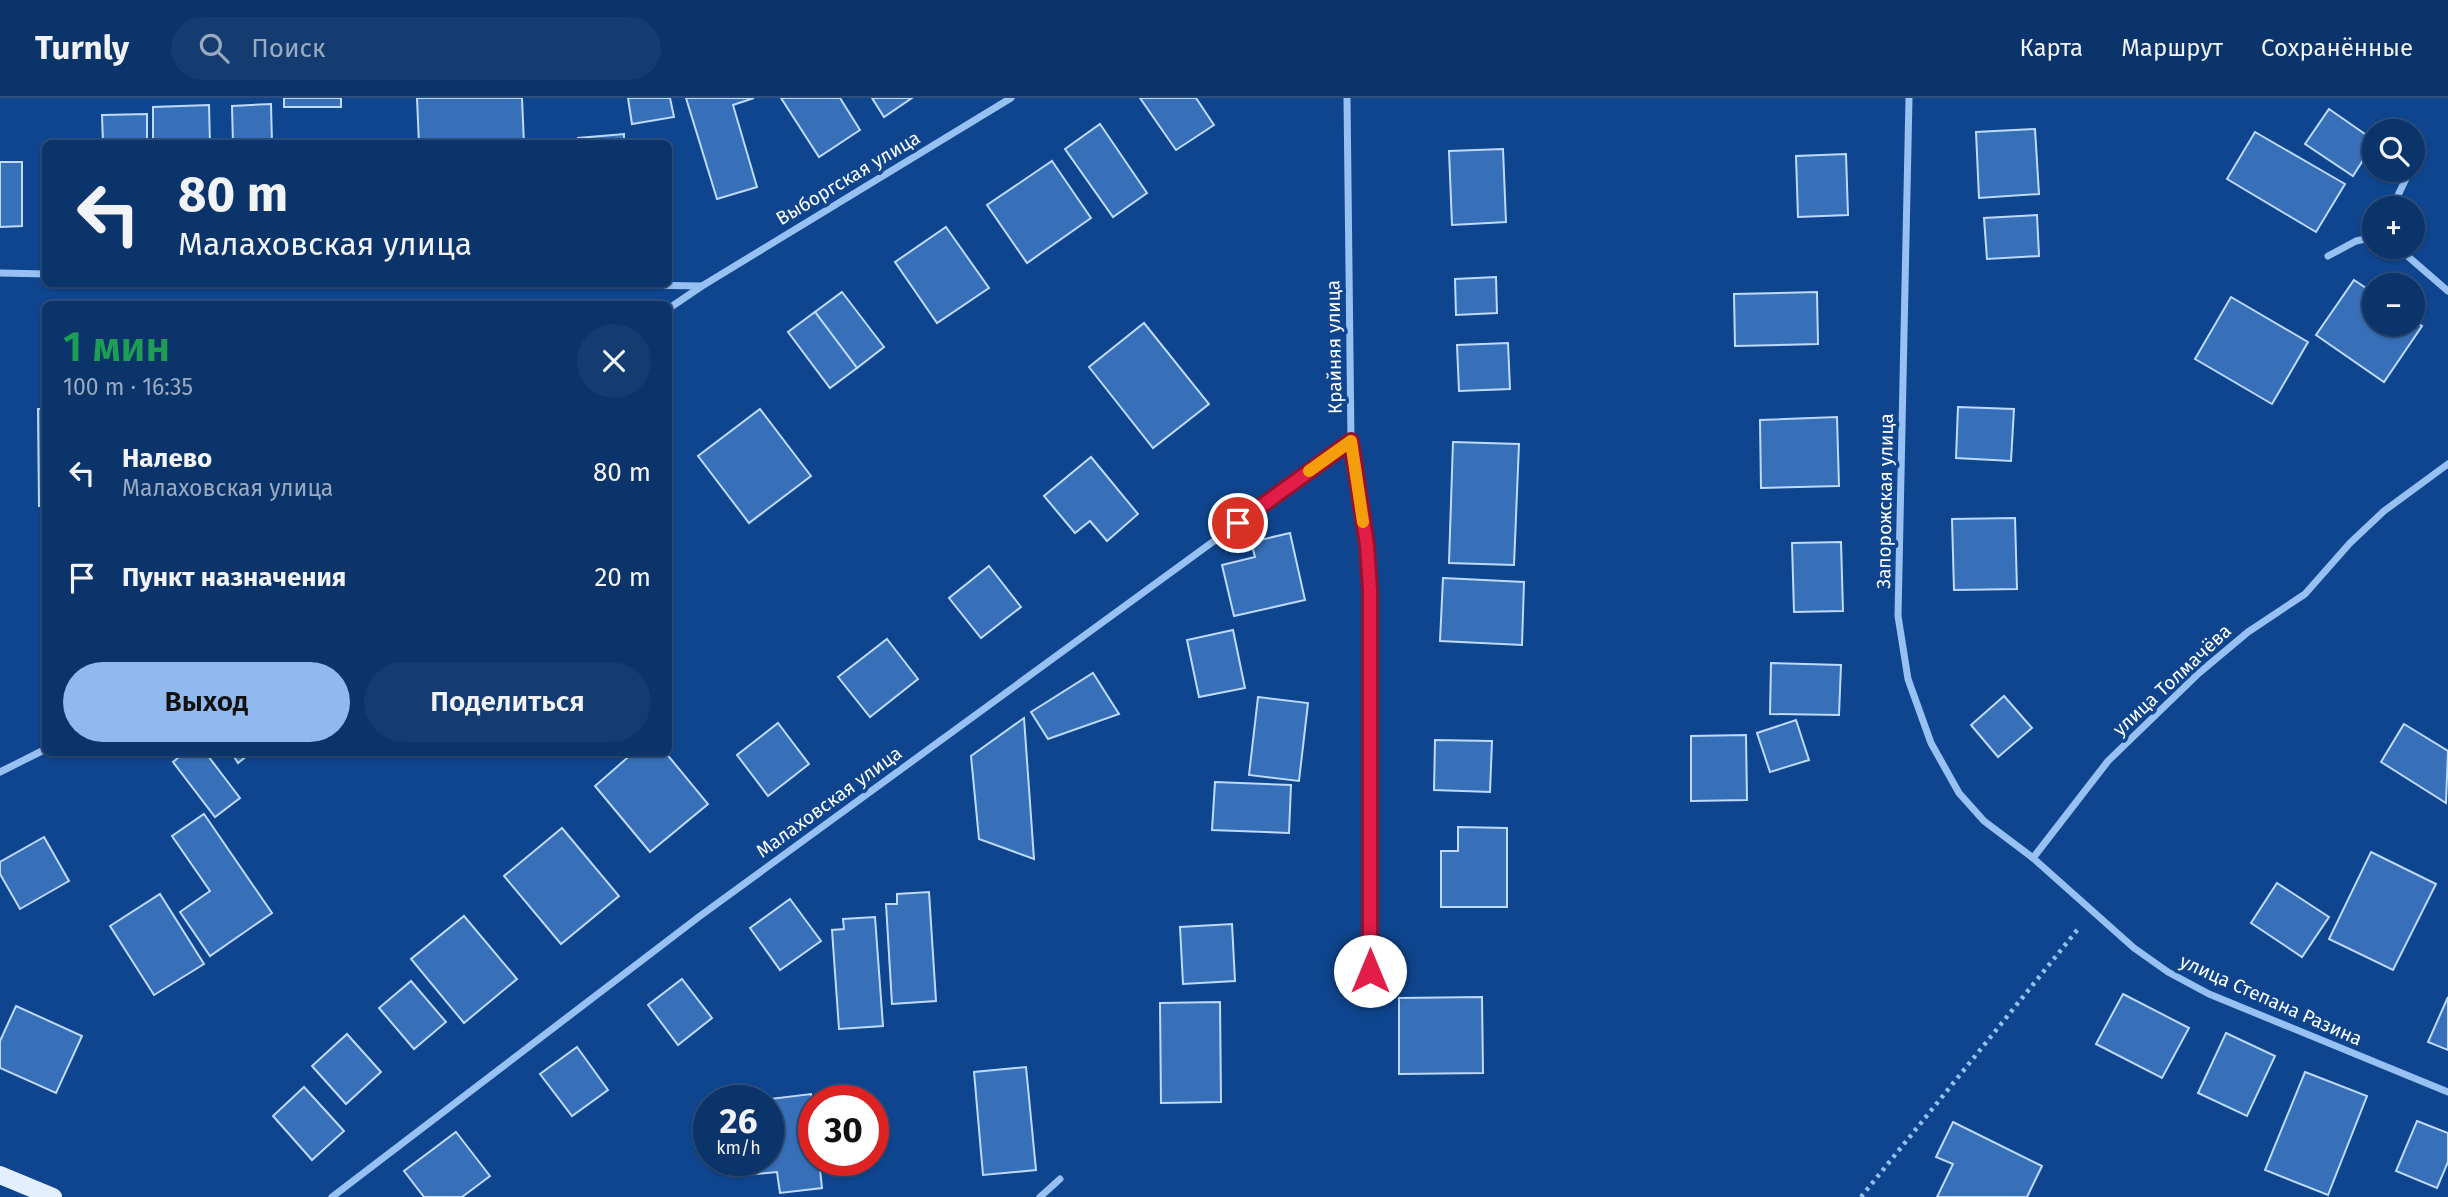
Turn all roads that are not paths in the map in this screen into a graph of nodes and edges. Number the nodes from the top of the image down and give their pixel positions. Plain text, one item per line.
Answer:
1 (1011, 98) edge
2 (1347, 98) edge
3 (1909, 98) edge
4 (2362, 240) edge
5 (2328, 256) dead end
6 (2411, 259) edge
7 (0, 273) edge
8 (42, 274) edge
9 (672, 285) edge
10 (702, 286) junction
11 (2448, 291) edge
12 (672, 306) edge
13 (1351, 441) junction
14 (2448, 464) edge
15 (42, 750) edge
16 (0, 772) edge
17 (2033, 858) junction
18 (1370, 971) dead end
19 (2448, 1092) edge
20 (0, 1175) edge
21 (1060, 1179) dead end
22 (53, 1197) edge
23 (332, 1197) edge
24 (1040, 1197) edge

1 - 10 street, Выборгская улица
2 - 13 street, Крайняя улица
3 - 17 street, Запорожская улица
4 - 5 street
6 - 11 street
7 - 8 street
9 - 10 street
10 - 12 street, Выборгская улица
13 - 18 street, Крайняя улица
13 - 23 street, Малаховская улица
14 - 17 street, улица Толмачёва
15 - 16 street
17 - 19 street, улица Степана Разина
20 - 22 main road
21 - 24 street

